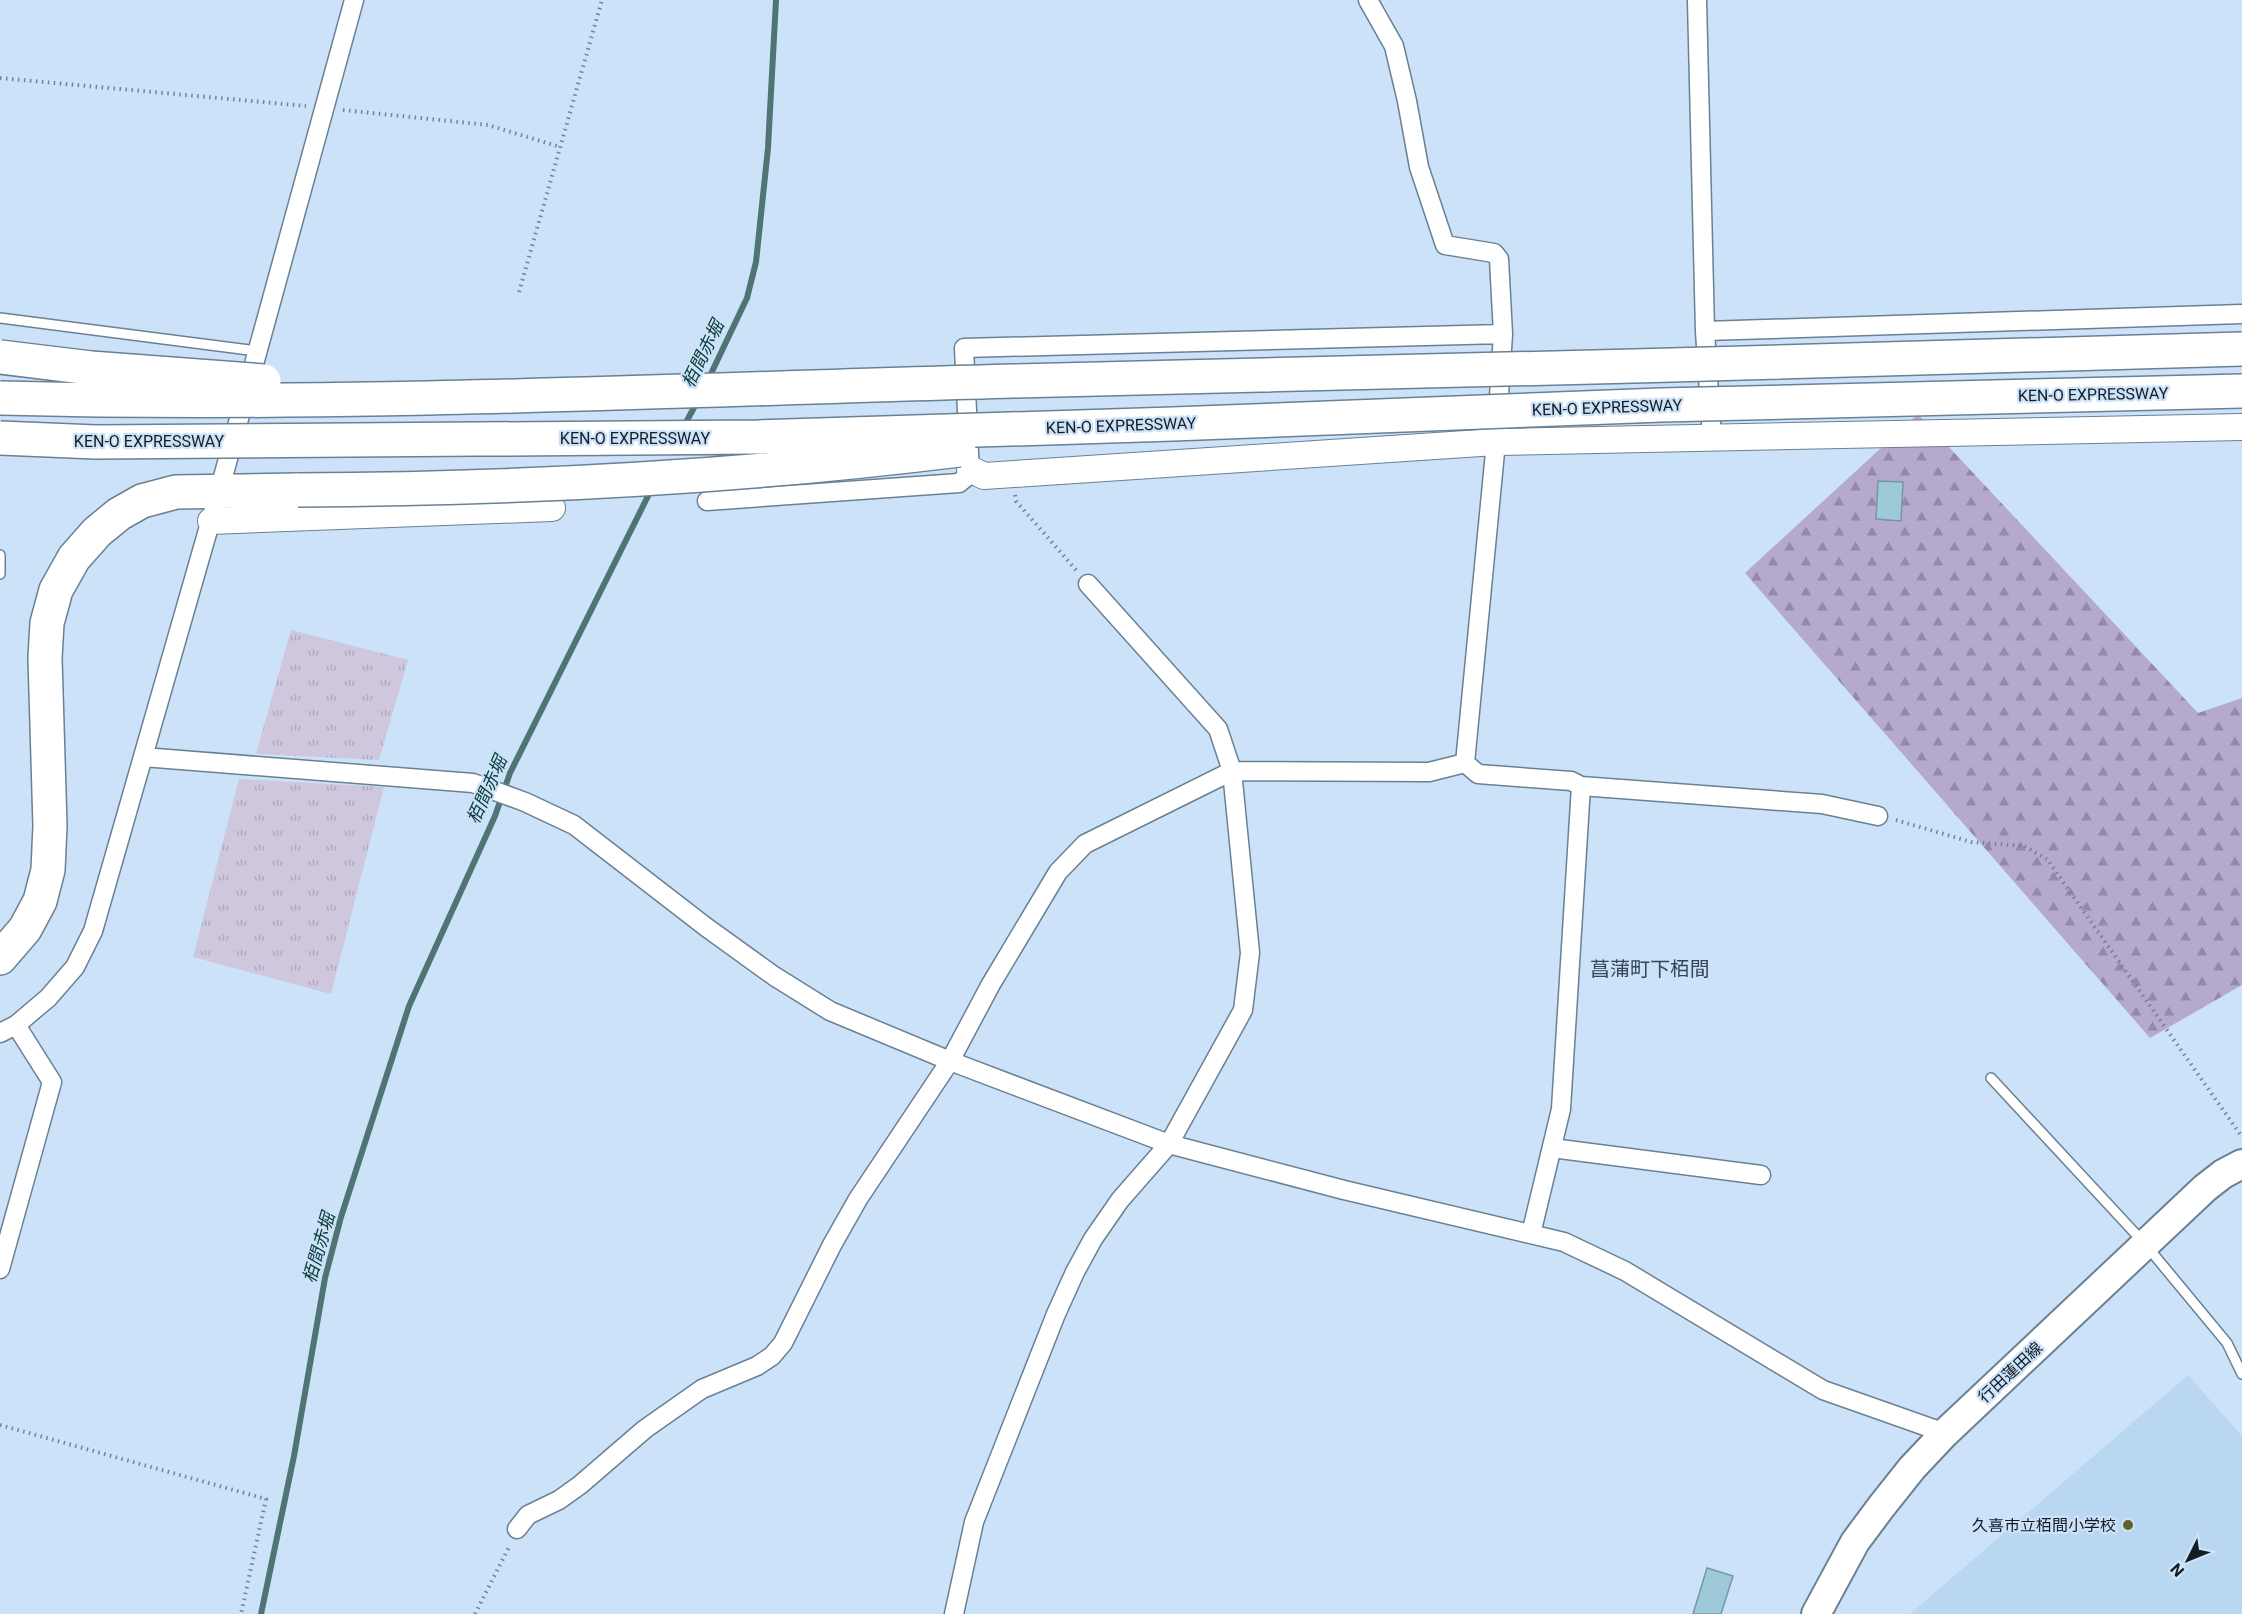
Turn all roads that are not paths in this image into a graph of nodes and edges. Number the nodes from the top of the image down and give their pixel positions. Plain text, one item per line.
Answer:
1 (354, 0) edge
2 (1368, 0) edge
3 (1697, 0) edge
4 (2242, 314) edge
5 (0, 318) edge
6 (1705, 331) junction
7 (1503, 334) junction
8 (2242, 349) edge
9 (257, 351) junction
10 (0, 357) edge
11 (2242, 391) edge
12 (652, 393) junction
13 (0, 398) edge
14 (1173, 424) junction
15 (2242, 427) edge
16 (0, 438) edge
17 (1712, 438) junction
18 (1496, 442) junction
19 (970, 469) junction
20 (223, 477) dead end
21 (707, 501) dead end
22 (552, 508) dead end
23 (212, 515) joint
24 (0, 555) edge
25 (0, 573) edge
26 (1088, 584) road end
27 (143, 757) junction
28 (1465, 763) junction
29 (1232, 771) junction
30 (1581, 786) junction
31 (1878, 816) road end
32 (0, 958) edge
33 (8, 1029) edge
34 (950, 1061) junction
35 (1991, 1078) dead end
36 (1169, 1144) junction
37 (1552, 1148) junction
38 (2242, 1164) edge
39 (1761, 1175) dead end
40 (1531, 1234) junction
41 (2145, 1244) junction
42 (0, 1269) edge
43 (2242, 1374) edge
44 (1945, 1432) junction
45 (518, 1529) road end
46 (955, 1614) edge
47 (1816, 1614) edge

1 - 9 street
2 - 7 street
3 - 6 street
4 - 6 street
5 - 9 lane
6 - 17 street
7 - 18 street
7 - 19 street
8 - 12 highway, bridge
9 - 20 street
10 - 12 highway, bridge
11 - 14 highway, KEN-O EXPRESSWAY, bridge
12 - 13 highway, bridge
14 - 16 highway, KEN-O EXPRESSWAY, bridge
14 - 32 highway, bridge
15 - 17 street
17 - 18 street
18 - 19 street
18 - 28 street
19 - 21 street
22 - 23 street
23 - 27 street
24 - 25 lane
26 - 29 street
27 - 33 street
27 - 34 street
28 - 29 street
28 - 30 street
29 - 34 street
29 - 36 street
30 - 31 street
30 - 37 street
33 - 42 street
34 - 36 street
34 - 45 street
35 - 41 lane
36 - 40 street
36 - 46 street
37 - 39 street
37 - 40 street
38 - 41 main road, 行田蓮田線
40 - 44 street
41 - 43 lane
41 - 44 main road, 行田蓮田線
44 - 47 main road, 行田蓮田線

